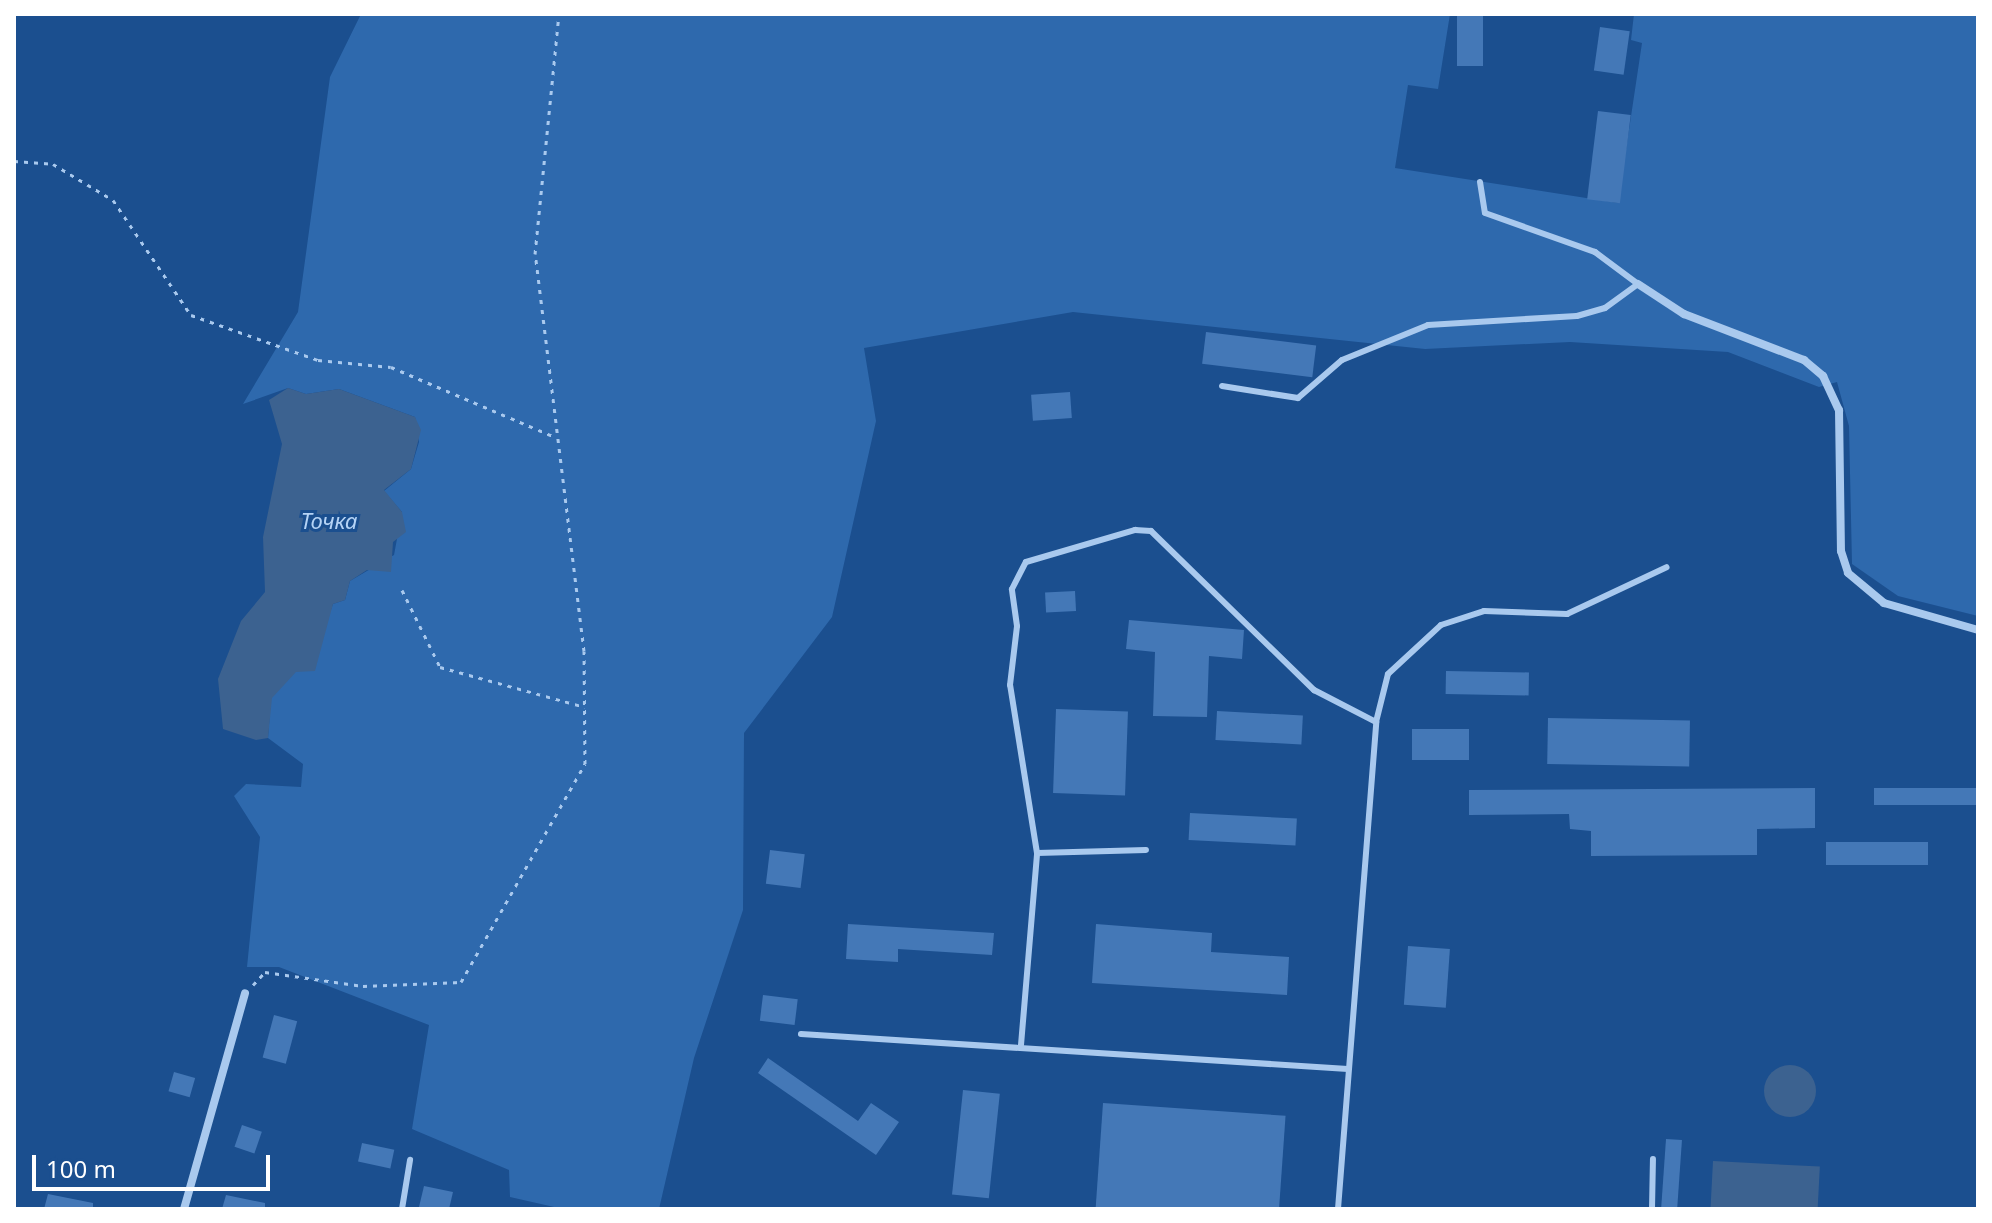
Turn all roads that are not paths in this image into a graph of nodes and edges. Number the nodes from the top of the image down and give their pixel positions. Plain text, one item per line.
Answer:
1 (1480, 182) dead end
2 (1638, 284) junction
3 (1222, 386) dead end
4 (1667, 567) dead end
5 (1978, 630) edge
6 (1376, 722) junction
7 (1146, 850) dead end
8 (1037, 853) junction
9 (245, 993) road end
10 (801, 1034) dead end
11 (1021, 1045) junction
12 (1348, 1069) junction
13 (1653, 1159) dead end
14 (410, 1160) dead end
15 (184, 1209) edge
16 (402, 1209) edge
17 (1338, 1209) edge
18 (1652, 1209) edge

1 - 2 lane
2 - 3 lane
2 - 5 street
4 - 6 lane
6 - 8 lane
6 - 12 lane
7 - 8 lane
8 - 11 lane
9 - 15 street
10 - 11 lane
11 - 12 lane
12 - 17 lane
13 - 18 lane
14 - 16 lane

